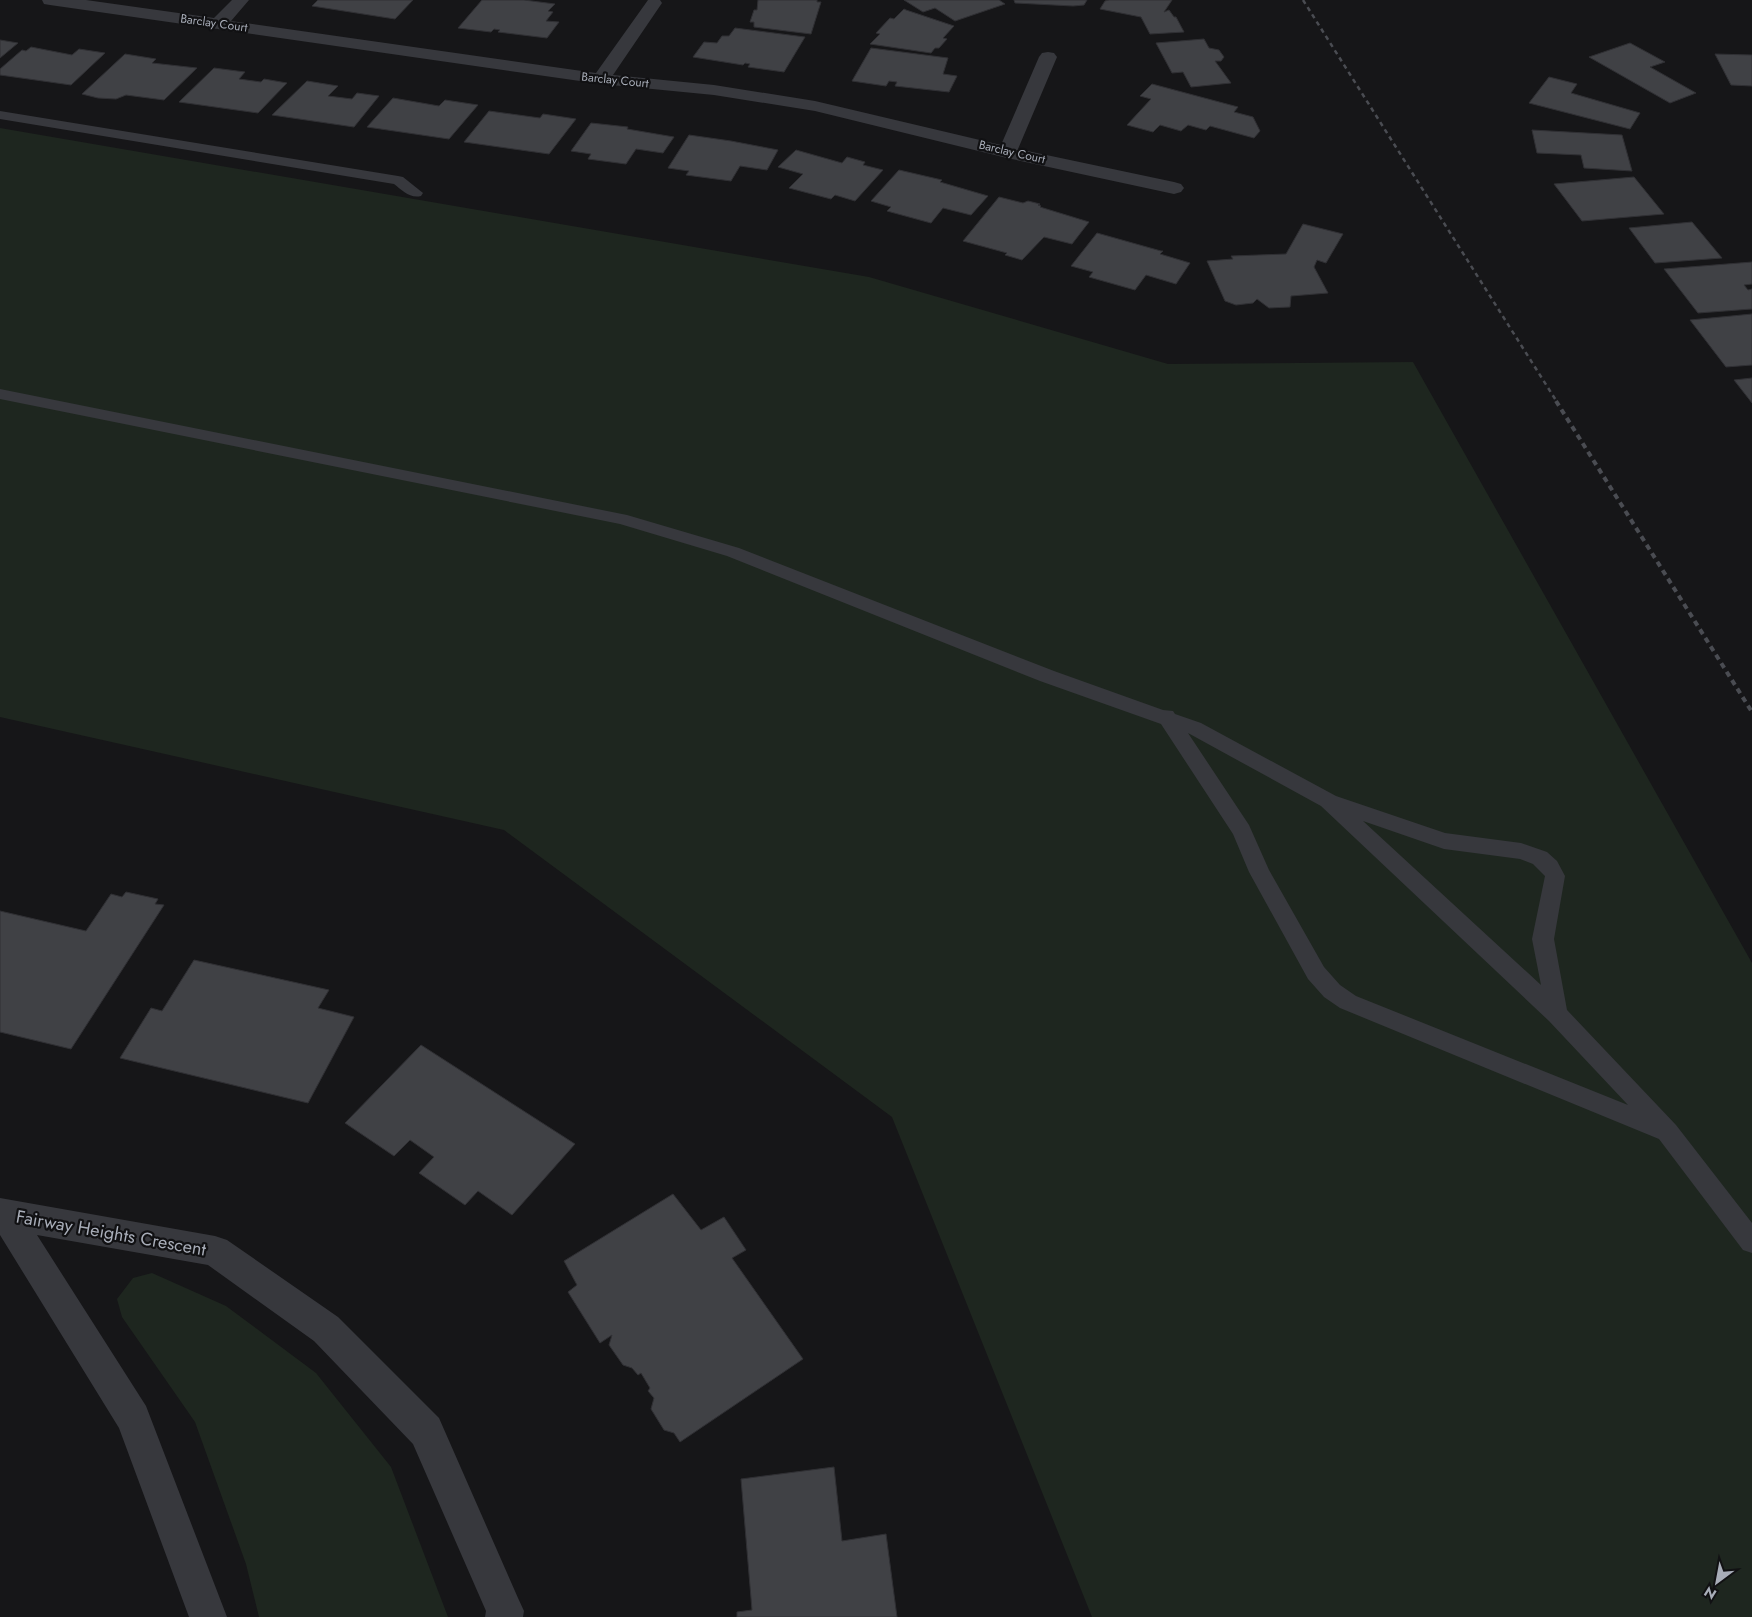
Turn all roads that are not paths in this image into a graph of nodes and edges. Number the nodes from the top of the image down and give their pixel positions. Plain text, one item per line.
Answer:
1 (50, 0) edge
2 (241, 0) edge
3 (654, 3) dead end
4 (219, 24) junction
5 (1048, 57) dead end
6 (601, 79) junction
7 (0, 115) edge
8 (1007, 152) junction
9 (1174, 188) dead end
10 (416, 193) dead end
11 (0, 394) edge
12 (1166, 716) junction
13 (1328, 800) junction
14 (1556, 1014) junction
15 (1668, 1132) junction
16 (3, 1214) edge
17 (1752, 1242) edge
18 (208, 1617) edge
19 (504, 1617) edge

1 - 4 street, Barclay Court
2 - 4 street
3 - 6 street
4 - 6 street, Barclay Court
5 - 8 street
6 - 8 street, Barclay Court
7 - 10 lane
8 - 9 street, Barclay Court
11 - 12 lane
12 - 13 lane
12 - 15 lane
13 - 14 lane
13 - 14 lane
14 - 15 lane
15 - 17 lane
16 - 18 street, Fairway Heights Crescent
16 - 19 street, Fairway Heights Crescent

